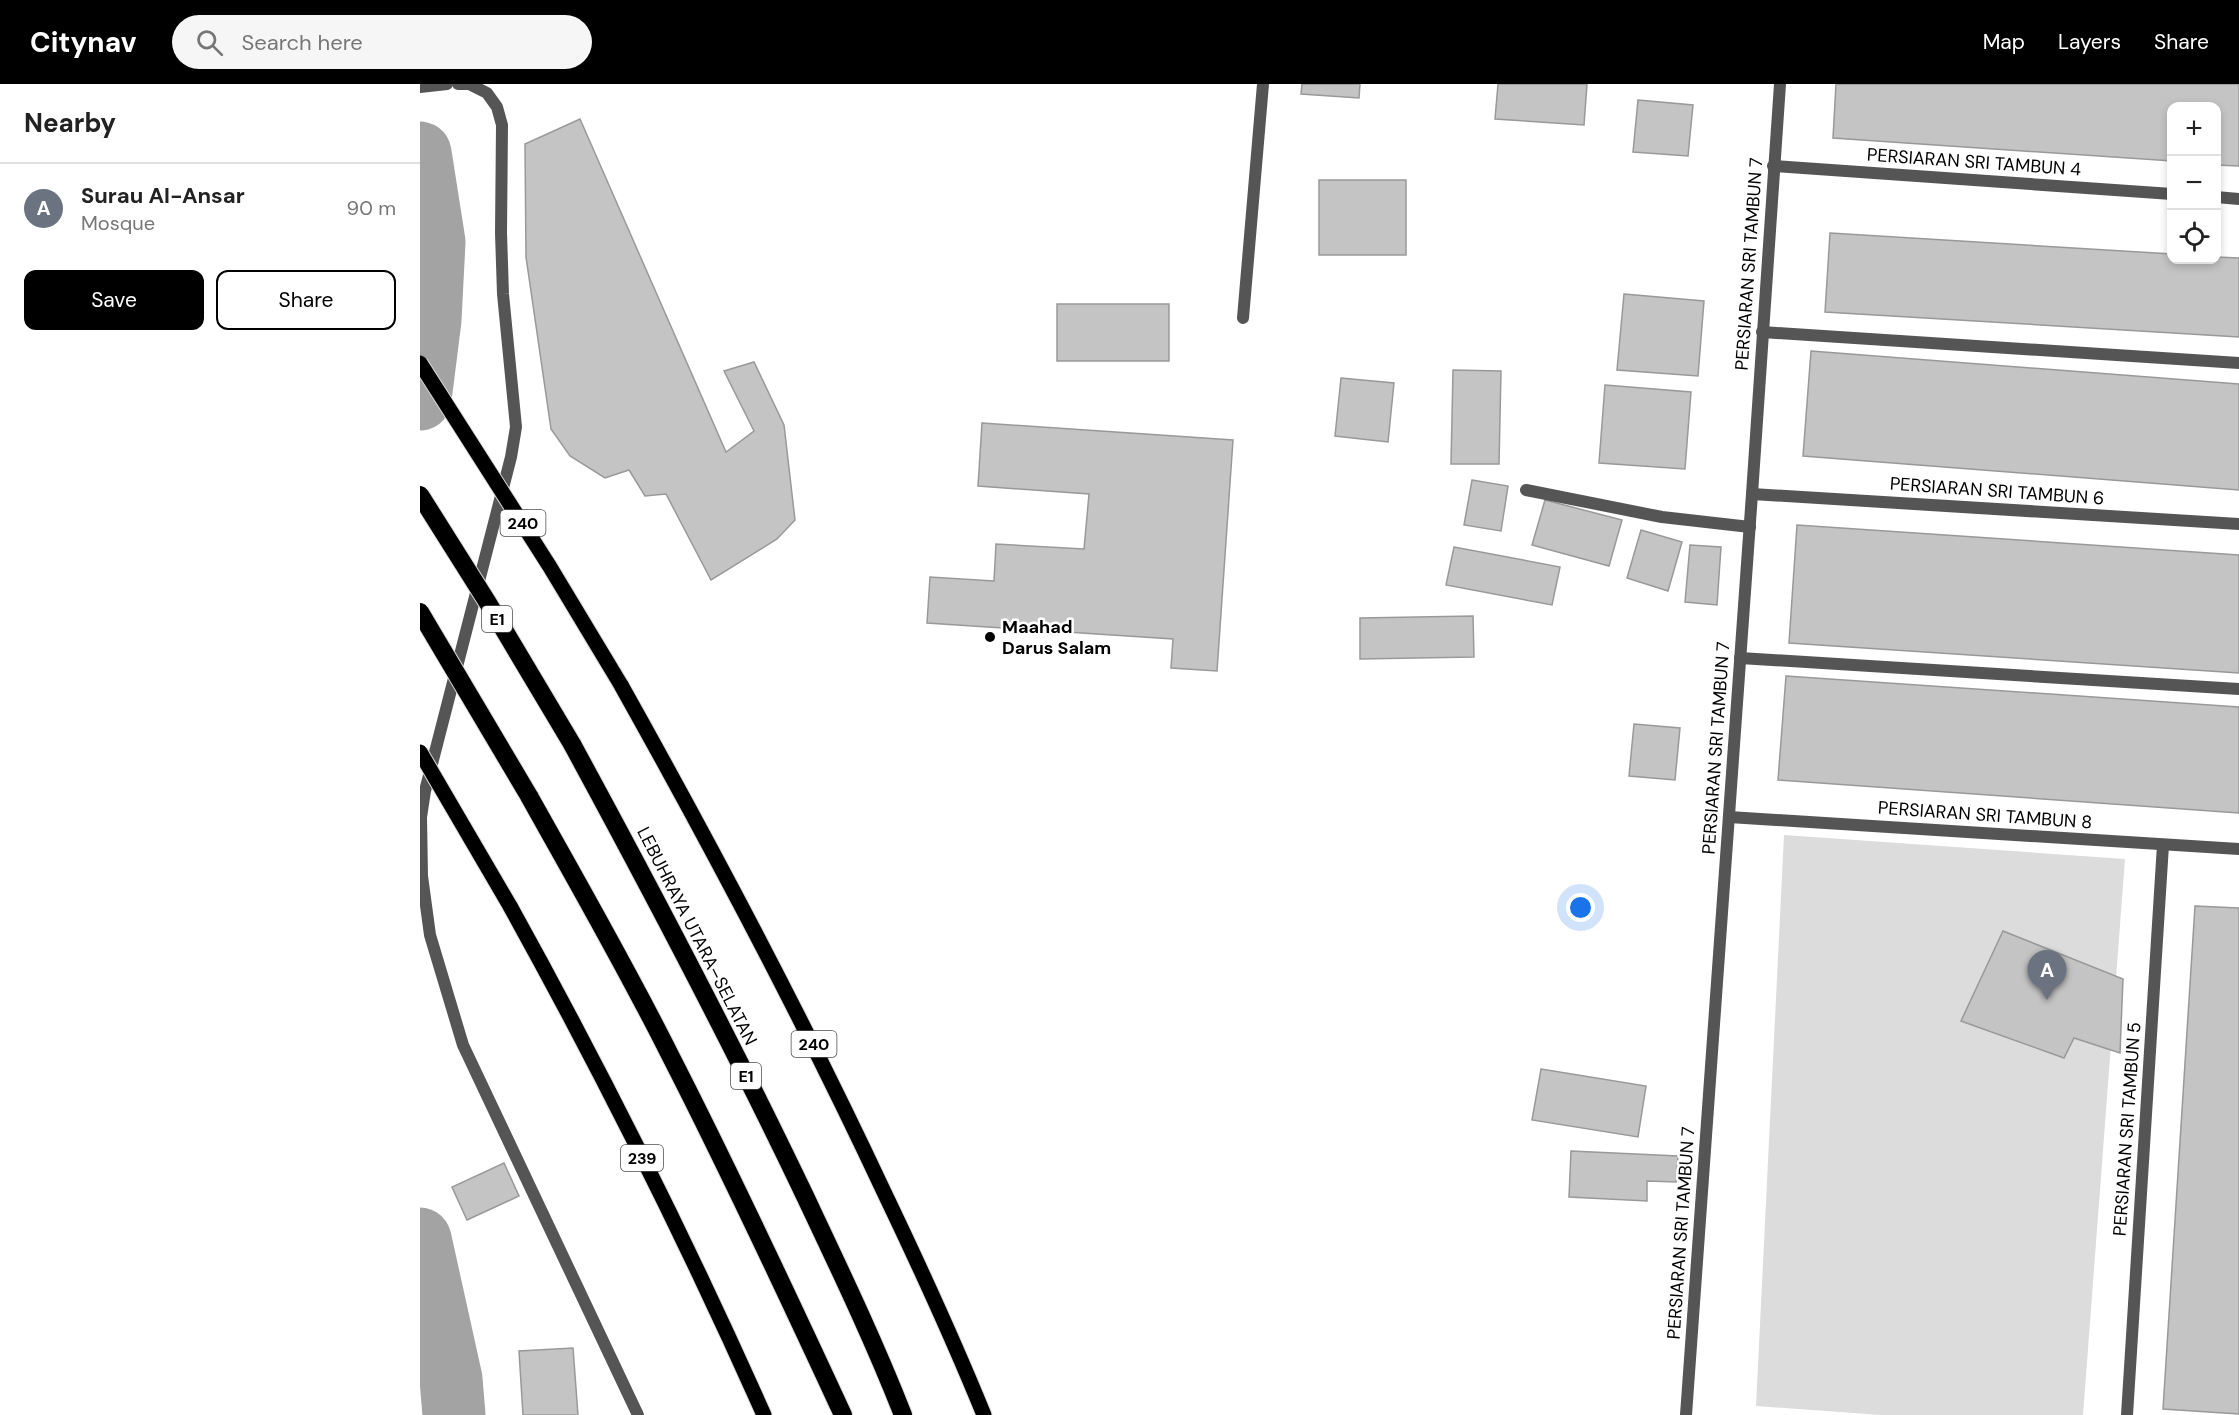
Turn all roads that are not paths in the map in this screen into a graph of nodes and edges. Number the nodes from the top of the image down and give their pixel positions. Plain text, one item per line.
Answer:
1 (447, 84) edge
2 (458, 84) edge
3 (1263, 84) edge
4 (1779, 84) edge
5 (420, 87) edge
6 (1773, 166) junction
7 (2167, 194) edge
8 (2221, 197) edge
9 (2239, 199) edge
10 (1243, 318) dead end
11 (1762, 332) junction
12 (420, 363) edge
13 (2239, 363) edge
14 (1526, 490) dead end
15 (1752, 494) junction
16 (420, 495) edge
17 (2239, 524) edge
18 (1750, 527) junction
19 (420, 612) edge
20 (1740, 658) junction
21 (2239, 689) edge
22 (420, 752) edge
23 (1729, 817) junction
24 (2163, 844) junction
25 (2239, 849) edge
26 (638, 1415) edge
27 (764, 1415) edge
28 (843, 1415) edge
29 (903, 1415) edge
30 (984, 1415) edge
31 (1686, 1415) edge
32 (2127, 1415) edge

1 - 5 street
2 - 26 street
3 - 10 street
4 - 6 street, PERSIARAN SRI TAMBUN 7
6 - 7 street, PERSIARAN SRI TAMBUN 4
6 - 11 street, PERSIARAN SRI TAMBUN 7
8 - 9 street
11 - 13 street
11 - 15 street, PERSIARAN SRI TAMBUN 7
12 - 30 main road, 240, bridge
14 - 18 street
15 - 17 street, PERSIARAN SRI TAMBUN 6
15 - 18 street, PERSIARAN SRI TAMBUN 7
16 - 29 highway, LEBUHRAYA UTARA–SELATAN / E1, bridge
18 - 20 street, PERSIARAN SRI TAMBUN 7
19 - 28 highway, bridge
20 - 21 street
20 - 23 street, PERSIARAN SRI TAMBUN 7
22 - 27 main road, 239, bridge
23 - 24 street, PERSIARAN SRI TAMBUN 8
23 - 31 street, PERSIARAN SRI TAMBUN 7
24 - 25 street, PERSIARAN SRI TAMBUN 8
24 - 32 street, PERSIARAN SRI TAMBUN 5

